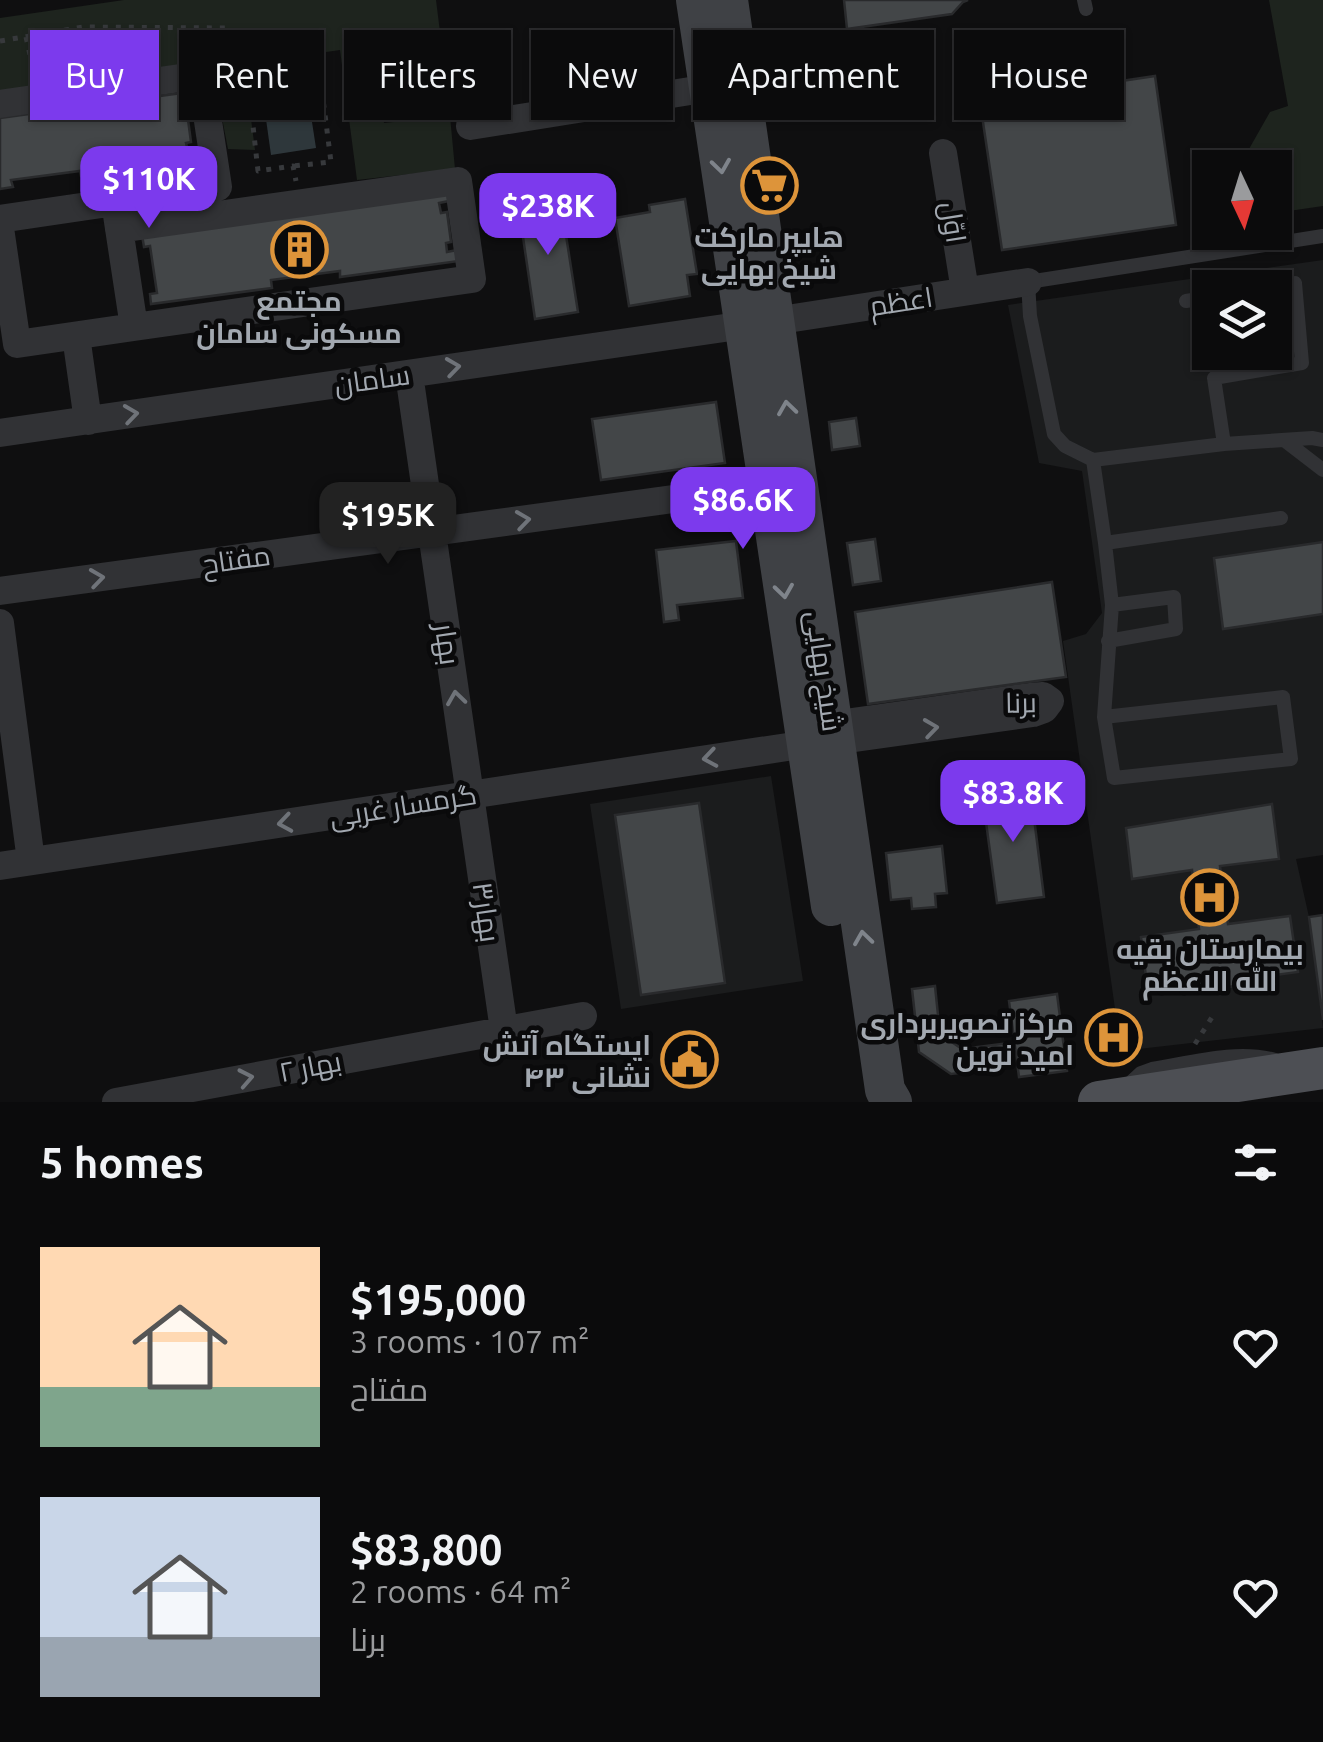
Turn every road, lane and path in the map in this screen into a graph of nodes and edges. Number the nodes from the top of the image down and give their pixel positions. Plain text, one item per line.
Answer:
1 (696, 0) edge
2 (728, 0) edge
3 (711, 30) edge
4 (721, 30) edge
5 (26, 37) dead end
6 (30, 54) edge
7 (159, 81) edge
8 (693, 91) edge
9 (30, 100) edge
10 (0, 104) edge
11 (252, 120) edge
12 (717, 120) edge
13 (729, 120) edge
14 (470, 126) dead end
15 (943, 153) dead end
16 (300, 203) junction
17 (117, 215) junction
18 (1, 235) edge
19 (1323, 236) edge
20 (1028, 282) junction
21 (1292, 283) edge
22 (966, 291) junction
23 (1192, 300) edge
24 (1186, 301) dead end
25 (759, 323) junction
26 (134, 327) junction
27 (76, 336) junction
28 (8, 345) edge
29 (1292, 364) edge
30 (1258, 370) edge
31 (409, 374) junction
32 (88, 420) junction
33 (0, 434) edge
34 (1284, 440) junction
35 (1323, 440) edge
36 (1224, 444) junction
37 (1093, 460) junction
38 (1323, 470) edge
39 (768, 486) junction
40 (1282, 518) dead end
41 (432, 532) junction
42 (1105, 543) junction
43 (0, 591) edge
44 (1112, 605) junction
45 (0, 623) edge
46 (1108, 642) junction
47 (1104, 716) junction
48 (825, 737) junction
49 (470, 795) junction
50 (31, 861) junction
51 (0, 866) edge
52 (584, 1016) dead end
53 (504, 1030) junction
54 (1312, 1085) edge
55 (1108, 1101) edge
56 (116, 1102) edge
57 (858, 1102) edge
58 (892, 1102) edge

1 - 3 main road, شیخ بهایی
2 - 4 main road, شیخ بهایی
5 - 6 path
7 - 17 street
8 - 14 street
9 - 10 street
11 - 16 path
12 -> 25 main road, شیخ بهایی
13 - 25 main road, شیخ بهایی
15 - 22 street, اوّل
16 - 17 street
16 - 26 street
17 - 18 street
17 - 26 street
18 - 28 street
19 - 20 lane
20 - 22 street, اعظم
20 - 37 lane
21 - 29 lane
22 - 25 street, اعظم
23 - 24 lane
31 -> 25 street, سامان
25 - 39 main road, شیخ بهایی
48 -> 25 main road, شیخ بهایی
26 - 27 street
27 - 28 street
27 - 32 street
30 - 36 lane
32 -> 31 street, سامان
31 - 41 street, بهار
32 - 33 street, سامان
34 - 35 lane
34 - 36 lane
34 - 38 lane
36 - 37 lane
37 - 42 lane
41 -> 39 street, مفتاح
39 -> 48 main road, شیخ بهایی
40 - 42 lane
43 -> 41 street, مفتاح
49 -> 41 street, بهار
42 - 44 lane
44 - 46 lane
44 - 46 lane
45 - 50 street
46 - 47 lane
47 - 47 lane
48 -> 48 street, برنا
48 -> 49 street, گرمسار غربی
48 - 57 main road, شیخ بهایی
58 -> 48 main road, شیخ بهایی
49 -> 50 street, گرمسار غربی
49 - 53 street, بهار۳
50 - 51 street, گرمسار غربی
52 - 53 street, بهار ۲
56 -> 53 street, بهار ۲
54 - 55 main road

